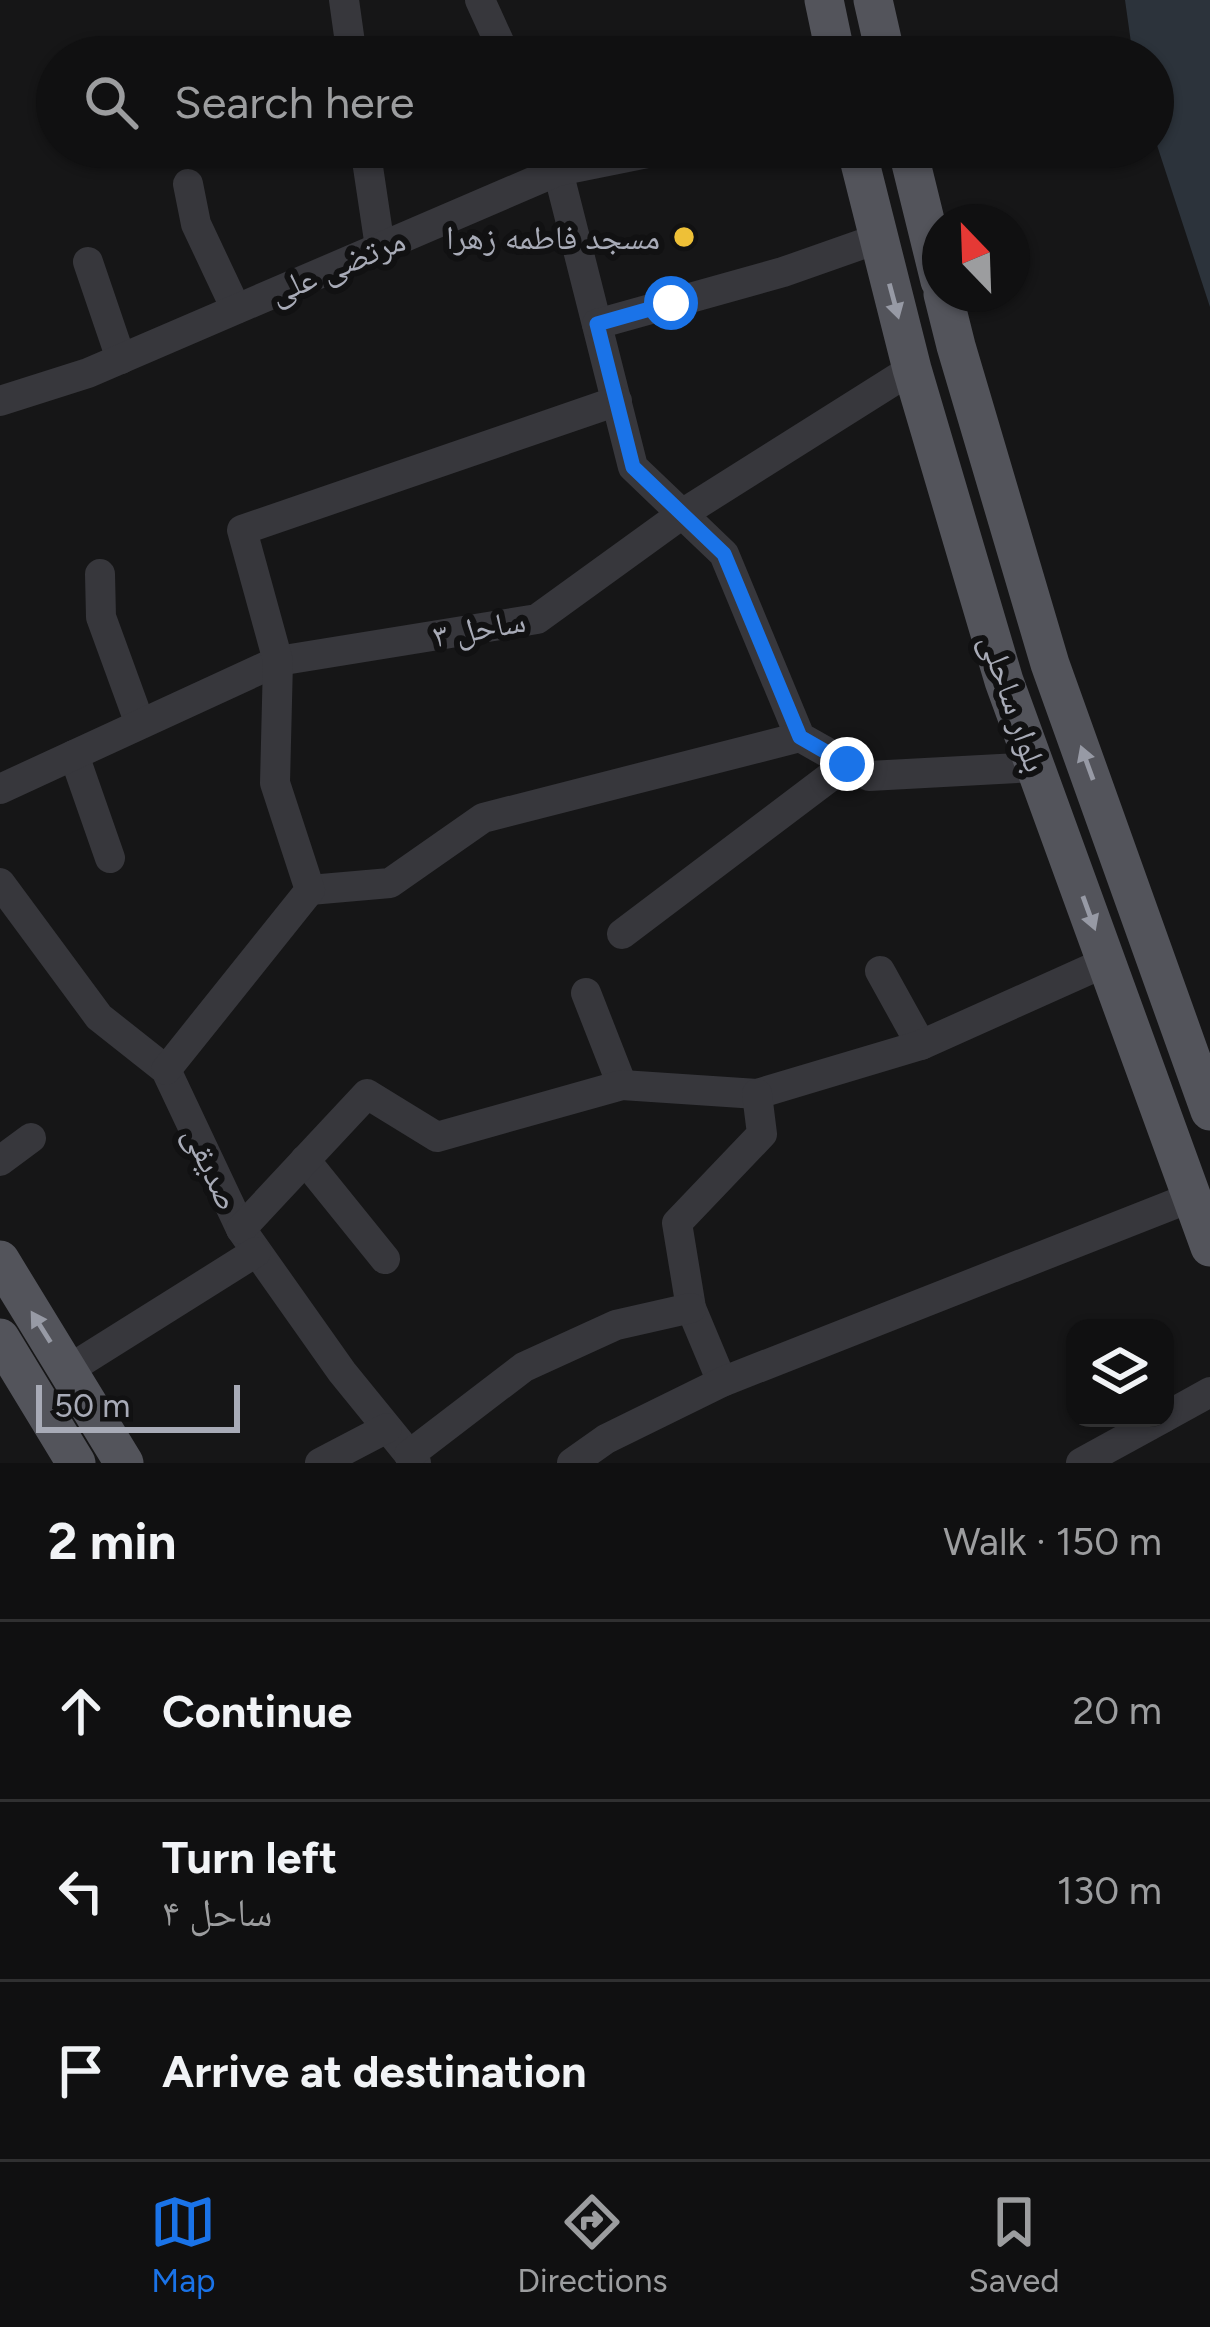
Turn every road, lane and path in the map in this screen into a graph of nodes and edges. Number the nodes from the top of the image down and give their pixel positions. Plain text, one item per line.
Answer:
1 (344, 0) edge
2 (480, 0) edge
3 (824, 0) edge
4 (873, 0) edge
5 (349, 36) edge
6 (496, 36) edge
7 (832, 36) edge
8 (881, 36) edge
9 (368, 168) edge
10 (534, 168) edge
11 (554, 168) edge
12 (861, 168) edge
13 (912, 168) edge
14 (188, 184) dead end
15 (922, 208) edge
16 (877, 238) junction
17 (380, 247) junction
18 (88, 262) dead end
19 (236, 309) junction
20 (948, 312) edge
21 (597, 324) junction
22 (121, 359) junction
23 (912, 369) junction
24 (0, 401) edge
25 (616, 401) junction
26 (682, 514) junction
27 (100, 574) dead end
28 (278, 661) junction
29 (140, 724) junction
30 (800, 737) junction
31 (74, 755) junction
32 (847, 764) junction
33 (1036, 767) junction
34 (0, 789) edge
35 (1111, 830) junction
36 (1064, 846) junction
37 (110, 858) dead end
38 (0, 883) edge
39 (310, 890) junction
40 (622, 934) dead end
41 (1106, 962) junction
42 (880, 971) dead end
43 (586, 993) dead end
44 (921, 1045) junction
45 (166, 1070) junction
46 (622, 1085) junction
47 (758, 1094) junction
48 (1210, 1111) edge
49 (31, 1138) dead end
50 (305, 1160) junction
51 (0, 1161) edge
52 (1192, 1197) junction
53 (249, 1240) junction
54 (1210, 1247) edge
55 (385, 1259) dead end
56 (0, 1260) edge
57 (691, 1307) junction
58 (0, 1338) edge
59 (68, 1370) junction
60 (722, 1382) junction
61 (1210, 1392) edge
62 (1174, 1412) edge
63 (1147, 1427) edge
64 (387, 1428) junction
65 (613, 1451) edge
66 (412, 1459) edge
67 (76, 1463) edge
68 (124, 1463) edge
69 (320, 1463) edge
70 (572, 1463) edge
71 (1081, 1463) edge

1 - 5 street
2 - 6 street
3 - 7 main road
4 - 8 main road
9 - 17 street
10 - 17 street, مرتضی علی
11 - 21 street
12 - 16 main road, بلوار ساحلی
13 - 15 main road
14 - 19 street
16 - 21 street
16 -> 23 main road, بلوار ساحلی
17 - 19 street, مرتضی علی
18 - 22 street
19 - 22 street, مرتضی علی
35 -> 20 main road, بلوار ساحلی
21 - 25 street
22 - 24 street, مرتضی علی
23 - 26 street, ساحل ۳
23 - 33 main road, بلوار ساحلی
25 - 26 street
25 - 28 street
26 - 28 street, ساحل ۳
26 - 30 street
27 - 29 street
28 - 29 street, ساحل ۳
28 - 39 street
29 - 31 street, ساحل ۳
30 - 32 street
30 - 39 street
31 - 34 street, ساحل ۳
31 - 37 street
32 - 33 street
32 - 40 street
33 - 36 main road, بلوار ساحلی
35 - 36 main road
35 - 48 main road, بلوار ساحلی
36 -> 41 main road, بلوار ساحلی
38 - 45 street, صدیقی
39 - 45 street
41 - 44 street
41 - 52 main road, بلوار ساحلی
42 - 44 street
43 - 46 street
44 - 47 street
45 - 53 street, صدیقی
46 - 47 street
46 - 50 street
47 - 57 street
49 - 51 street
50 - 53 street
50 - 55 street
52 - 54 main road, بلوار ساحلی
52 - 60 street
53 - 59 street
53 - 64 street, صدیقی
59 -> 56 main road
57 - 60 street
57 - 66 street
58 - 67 main road
59 - 68 main road
60 - 65 street
61 - 62 street
63 - 71 street
64 - 66 street, صدیقی
64 - 69 street
65 - 70 street

